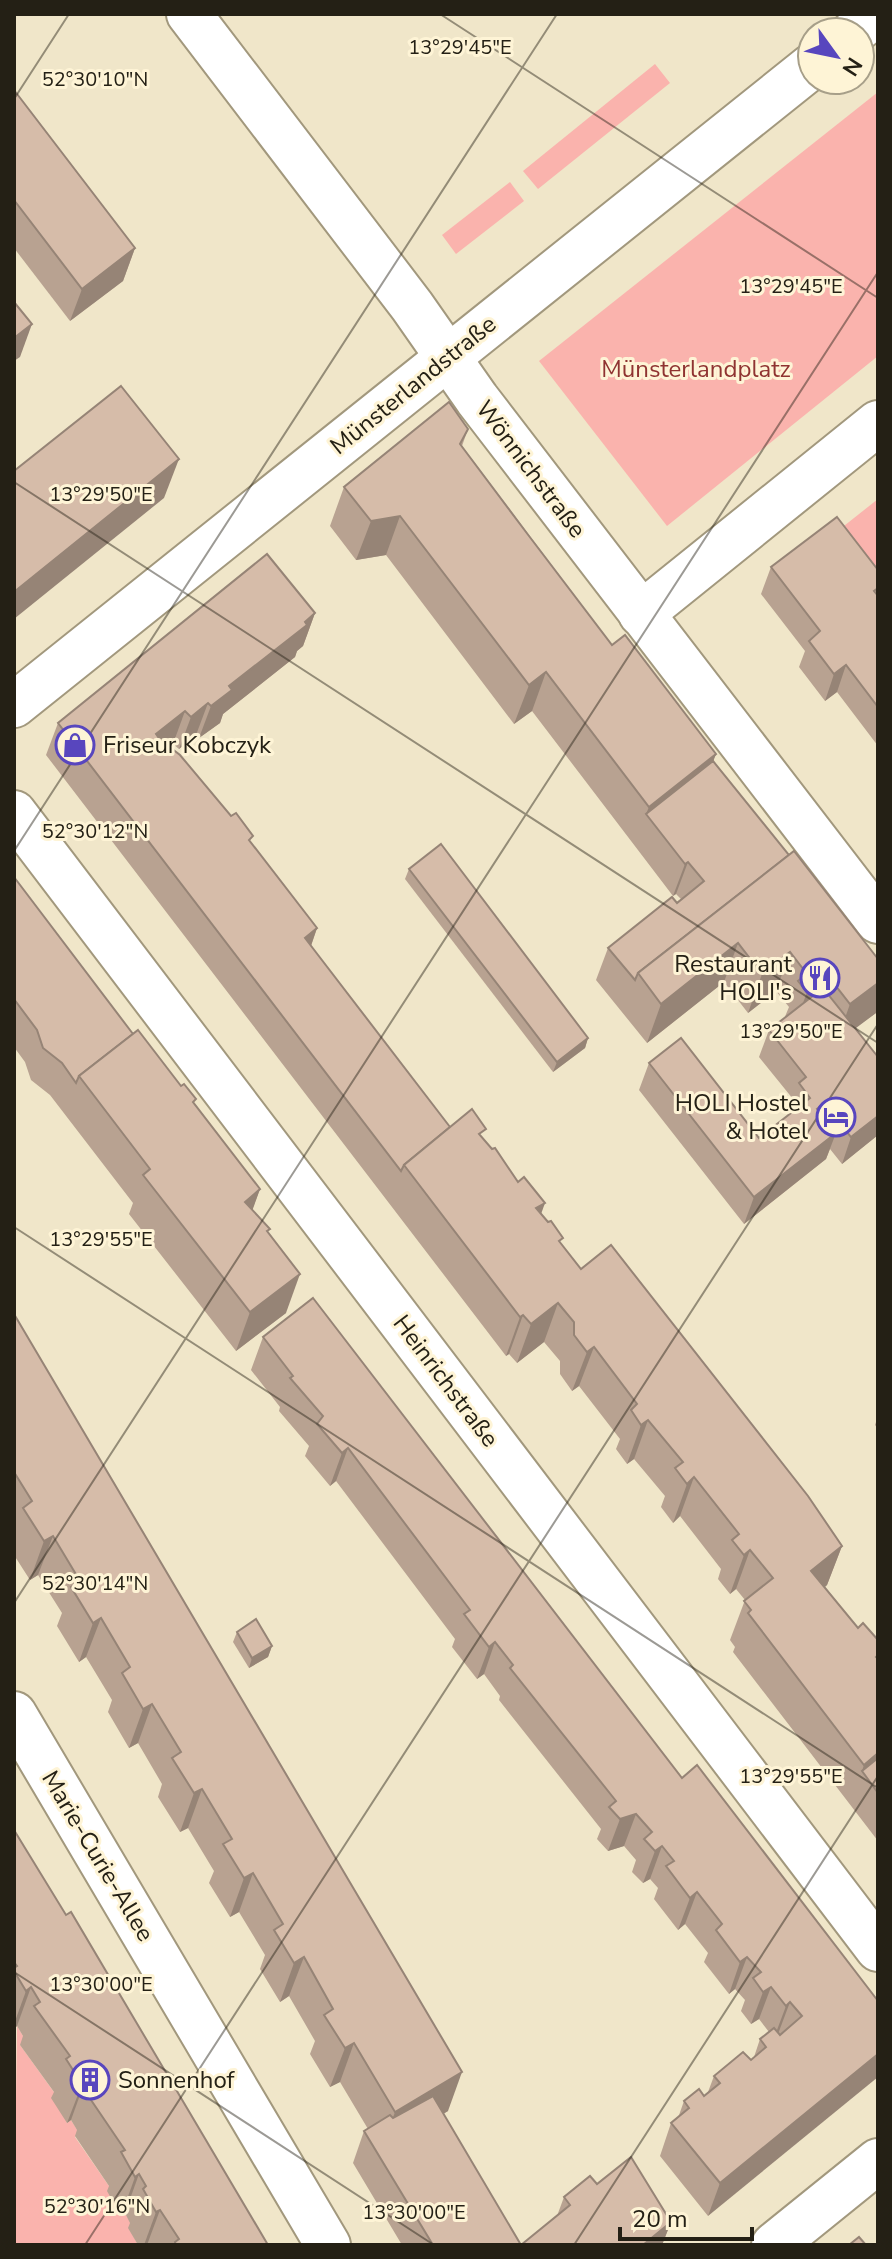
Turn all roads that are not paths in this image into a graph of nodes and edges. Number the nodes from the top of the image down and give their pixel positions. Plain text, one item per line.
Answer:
1 (189, 14) edge
2 (796, 79) edge
3 (448, 357) junction
4 (878, 423) edge
5 (641, 614) junction
6 (14, 705) edge
7 (14, 813) edge
8 (878, 921) edge
9 (14, 1714) edge
10 (878, 1949) edge
11 (878, 2161) edge
12 (328, 2245) edge
13 (774, 2245) edge

1 - 3 street, Wönnichstraße
2 - 3 street, Münsterlandstraße
3 - 5 street, Wönnichstraße
3 - 6 street, Münsterlandstraße
4 - 5 street
5 - 8 street, Wönnichstraße
7 - 10 street, Heinrichstraße
9 - 12 street, Marie-Curie-Allee
11 - 13 street

